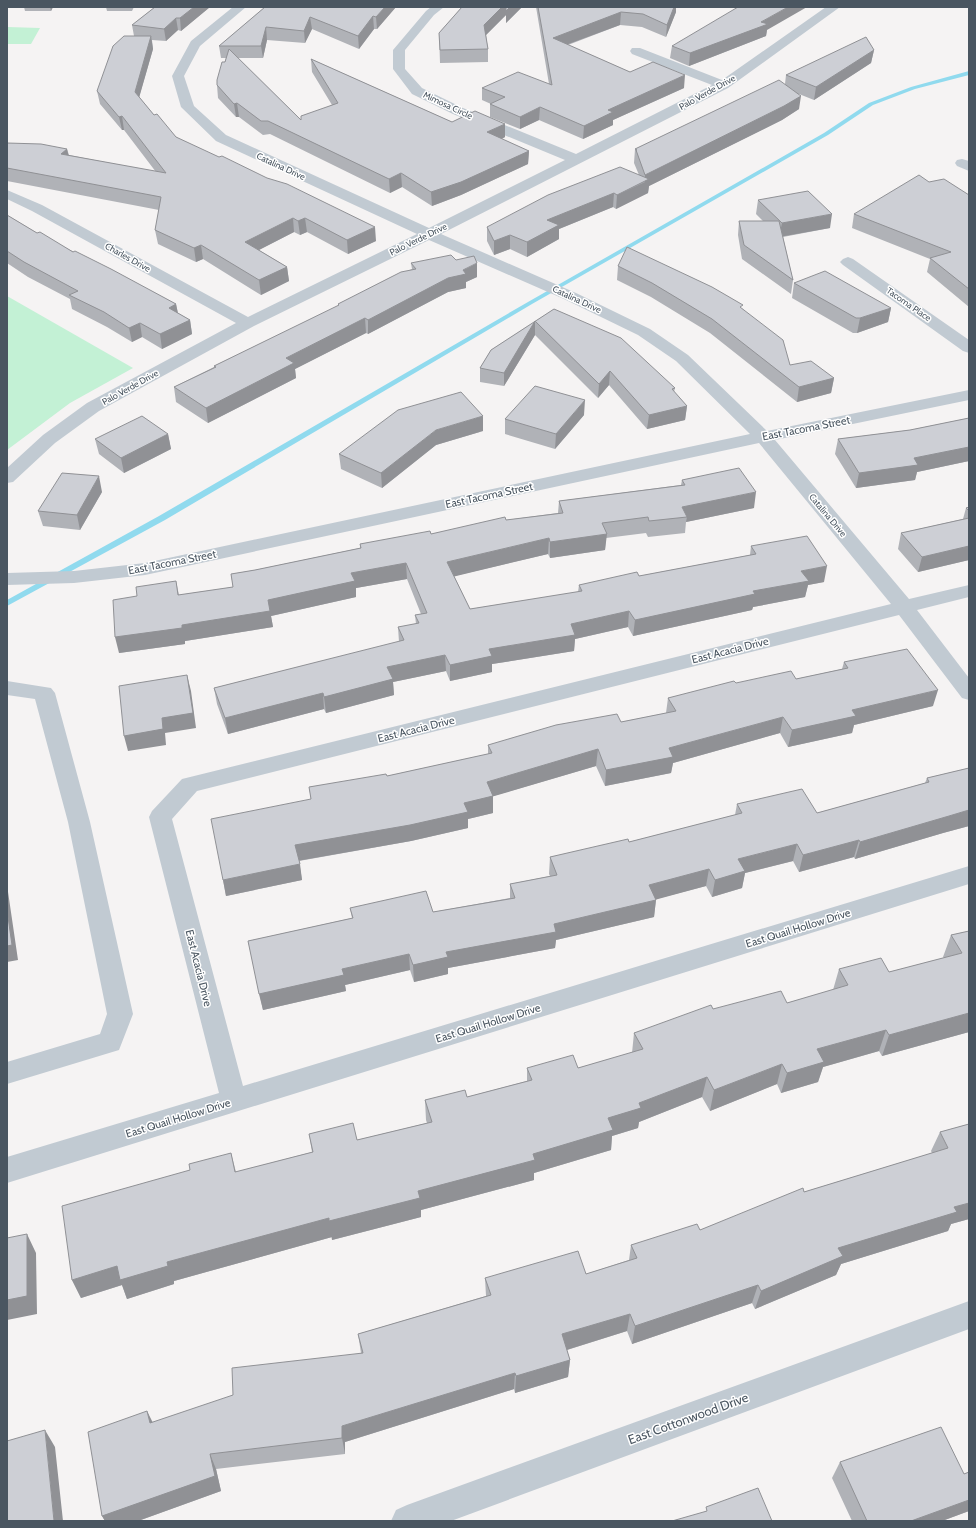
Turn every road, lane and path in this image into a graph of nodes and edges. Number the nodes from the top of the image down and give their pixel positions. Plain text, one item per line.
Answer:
1 (240, 7) edge
2 (438, 7) edge
3 (834, 7) edge
4 (636, 52) dead end
5 (723, 85) junction
6 (576, 160) junction
7 (7, 194) edge
8 (429, 234) junction
9 (848, 262) dead end
10 (248, 323) junction
11 (969, 348) edge
12 (969, 396) edge
13 (763, 436) junction
14 (7, 478) edge
15 (7, 579) edge
16 (969, 591) edge
17 (904, 607) junction
18 (7, 688) edge
19 (969, 693) edge
20 (969, 875) edge
21 (7, 1073) edge
22 (234, 1102) junction
23 (7, 1170) edge
24 (969, 1315) edge
25 (407, 1521) edge

1 - 8 street, Catalina Drive
2 - 6 street, Mimosa Circle
3 - 5 street, Palo Verde Drive
4 - 5 street
5 - 6 street, Palo Verde Drive
6 - 8 street, Palo Verde Drive
7 - 10 street, Charles Drive
8 - 10 street, Palo Verde Drive
8 - 13 street, Catalina Drive
9 - 11 street, Tacoma Place
10 - 14 street, Palo Verde Drive
12 - 13 street, East Tacoma Street
13 - 15 street, East Tacoma Street
13 - 17 street, Catalina Drive
16 - 17 street, East Acacia Drive
17 - 19 street, Catalina Drive
17 - 22 street, East Acacia Drive
18 - 21 street
20 - 22 street, East Quail Hollow Drive
22 - 23 street, East Quail Hollow Drive
24 - 25 street, East Cottonwood Drive

